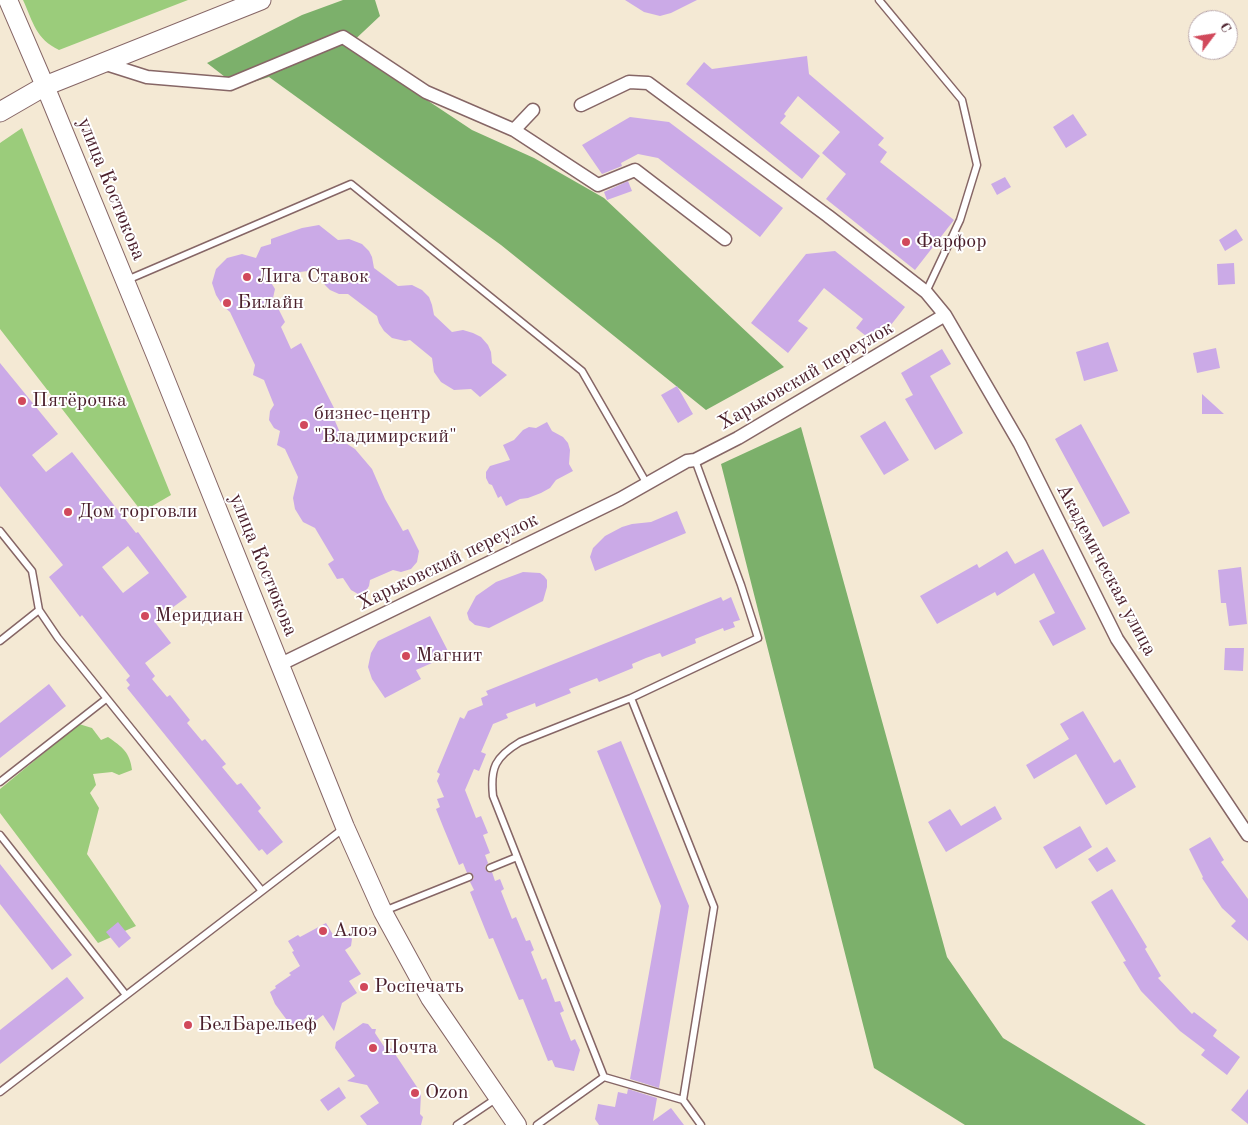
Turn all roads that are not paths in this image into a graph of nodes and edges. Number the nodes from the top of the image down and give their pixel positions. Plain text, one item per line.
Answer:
1 (8, 0) edge
2 (879, 0) edge
3 (254, 1) edge
4 (103, 63) junction
5 (46, 86) junction
6 (581, 105) dead end
7 (533, 110) dead end
8 (0, 112) edge
9 (514, 130) junction
10 (725, 239) dead end
11 (126, 281) junction
12 (926, 292) junction
13 (945, 315) junction
14 (695, 460) junction
15 (647, 484) junction
16 (0, 531) edge
17 (38, 610) junction
18 (0, 641) edge
19 (281, 664) junction
20 (106, 698) junction
21 (631, 698) junction
22 (0, 782) edge
23 (345, 827) junction
24 (0, 835) edge
25 (1248, 835) edge
26 (517, 857) junction
27 (490, 868) dead end
28 (469, 877) dead end
29 (262, 891) junction
30 (383, 912) junction
31 (126, 995) junction
32 (604, 1077) junction
33 (0, 1092) edge
34 (498, 1097) junction
35 (683, 1100) junction
36 (457, 1125) edge
37 (517, 1125) edge
38 (536, 1125) edge
39 (701, 1125) edge

1 - 5 main road, улица Костюкова
2 - 12 lane
3 - 4 main road
4 - 5 main road
4 - 9 street
5 - 8 main road
5 - 11 main road, улица Костюкова
6 - 12 street
7 - 9 street
9 - 10 street
11 - 15 lane
11 - 19 main road, улица Костюкова
12 - 13 street
13 - 14 street, Харьковский переулок
13 - 25 street, Академическая улица
14 - 15 street, Харьковский переулок
14 - 21 lane
15 - 19 street, Харьковский переулок
16 - 17 lane
17 - 18 lane
17 - 20 lane
19 - 23 main road, улица Костюкова
20 - 22 lane
20 - 29 lane
21 - 26 lane
21 - 35 lane
23 - 29 lane
23 - 30 main road, улица Костюкова
24 - 31 lane
26 - 27 lane
26 - 32 lane
28 - 30 lane
29 - 31 lane
30 - 34 main road, улица Костюкова
31 - 33 lane
32 - 35 lane
32 - 38 lane
34 - 36 lane
34 - 37 main road, улица Костюкова
35 - 39 lane

